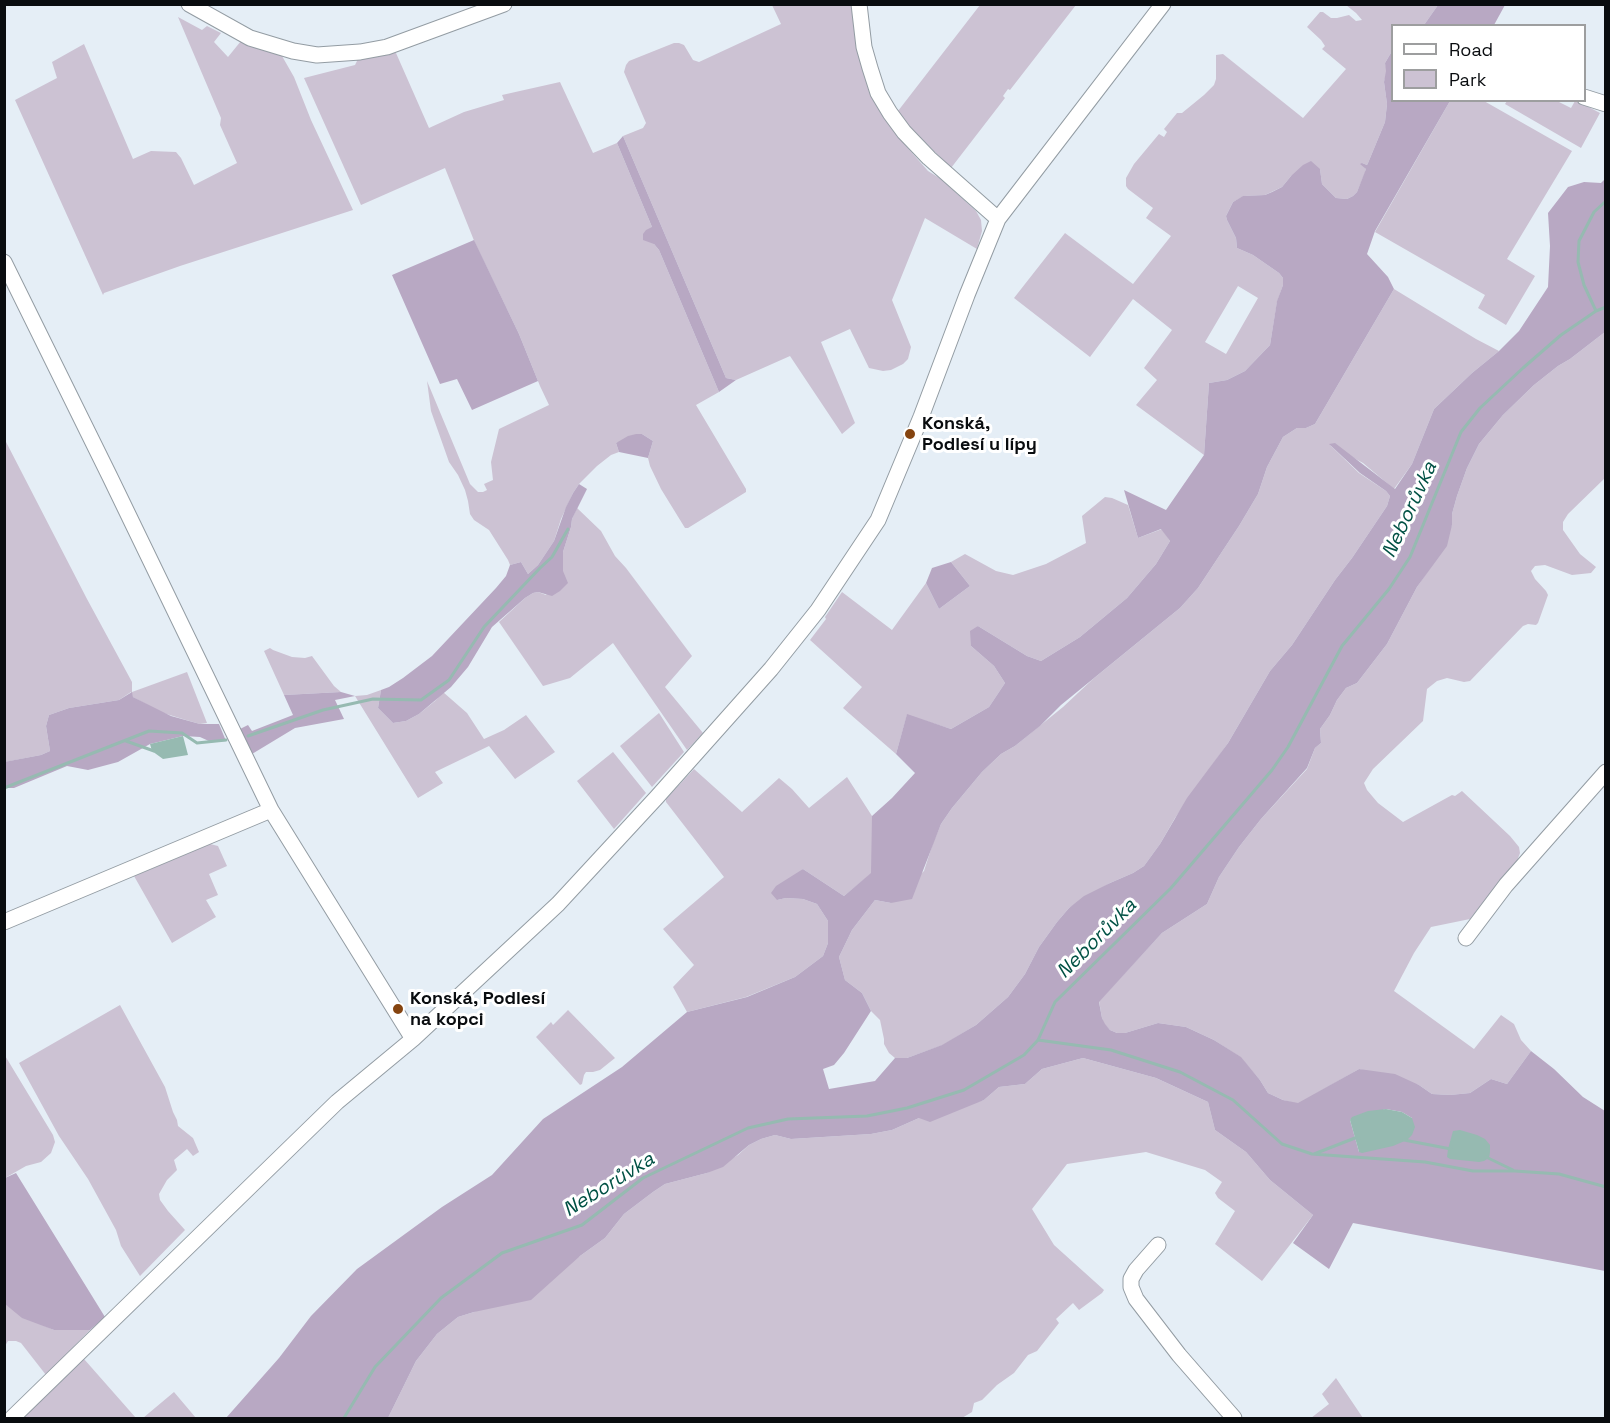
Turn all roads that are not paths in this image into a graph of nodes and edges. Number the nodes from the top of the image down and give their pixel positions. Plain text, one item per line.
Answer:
1 (189, 4) edge
2 (504, 4) edge
3 (858, 4) edge
4 (1163, 4) edge
5 (1586, 98) edge
6 (1605, 104) edge
7 (998, 219) junction
8 (4, 262) edge
9 (1605, 772) edge
10 (271, 810) junction
11 (4, 922) edge
12 (1466, 938) dead end
13 (413, 1039) junction
14 (1158, 1245) dead end
15 (12, 1419) edge
16 (1234, 1419) edge

1 - 2 street
3 - 7 street
4 - 7 street
5 - 6 street
7 - 13 street
8 - 10 street
9 - 12 street
10 - 11 street
10 - 13 street
13 - 15 street
14 - 16 street

